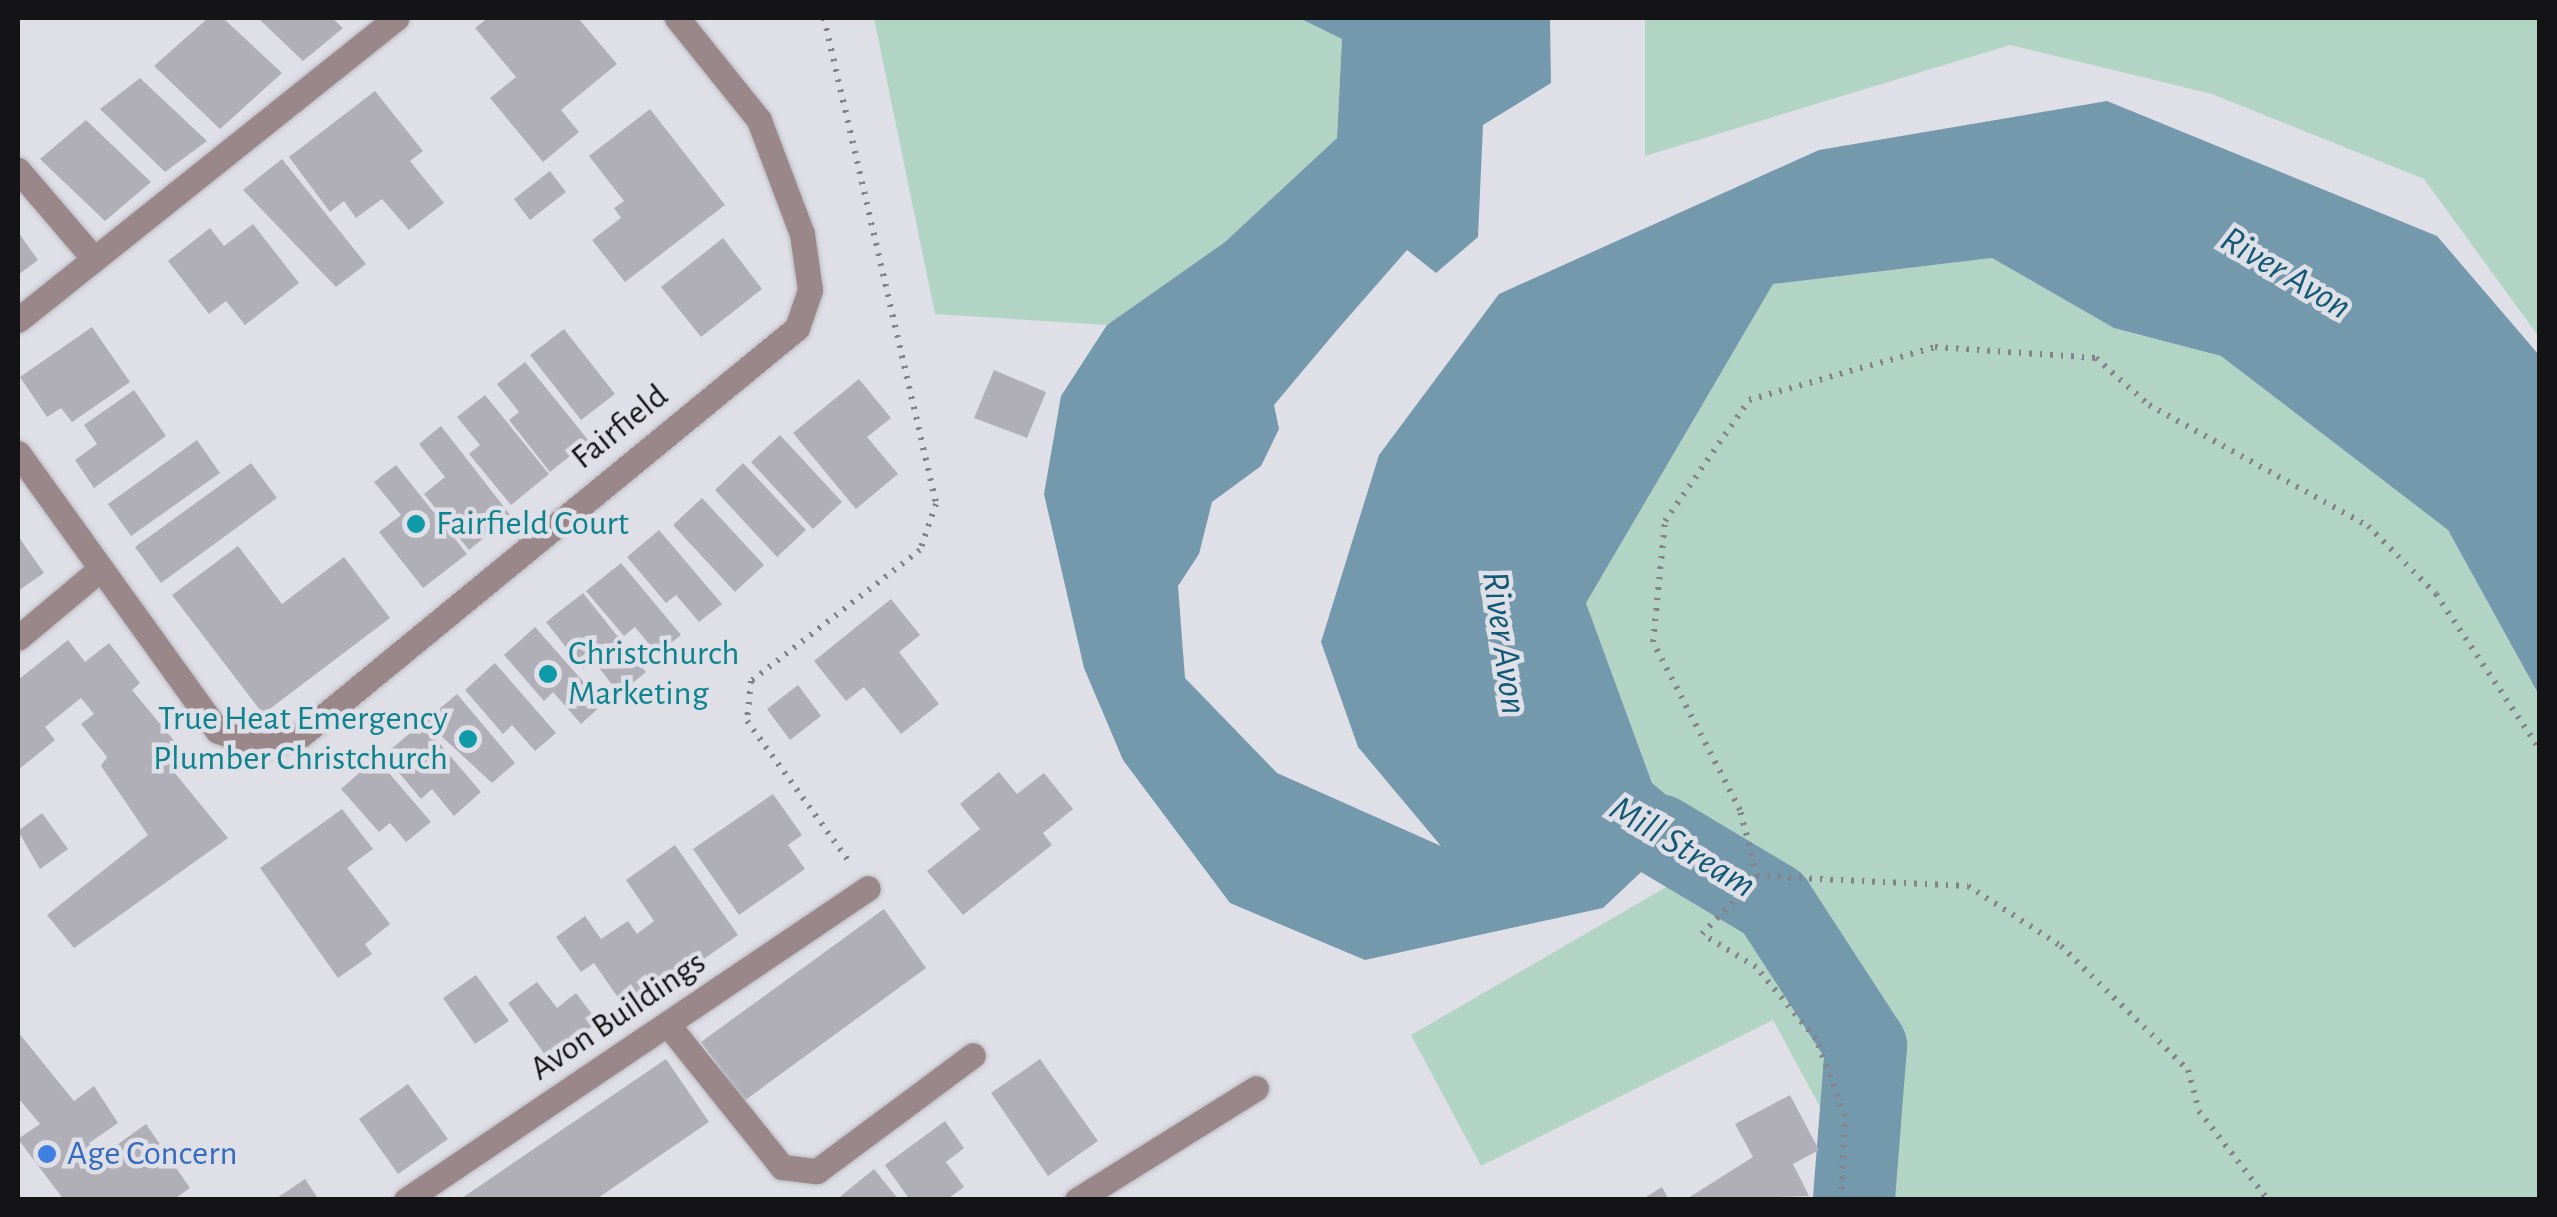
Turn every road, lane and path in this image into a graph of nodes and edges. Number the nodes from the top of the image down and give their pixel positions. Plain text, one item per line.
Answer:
1 (396, 18) edge
2 (677, 18) edge
3 (824, 18) edge
4 (18, 170) edge
5 (94, 259) junction
6 (18, 320) edge
7 (18, 452) edge
8 (99, 570) junction
9 (18, 638) edge
10 (2540, 750) edge
11 (1756, 876) junction
12 (868, 888) joint
13 (668, 1026) junction
14 (973, 1055) dead end
15 (1256, 1088) dead end
16 (406, 1200) edge
17 (1077, 1200) edge
18 (1841, 1200) edge
19 (2268, 1200) edge

1 - 5 street
2 - 8 street, Fairfield
3 - 12 path
4 - 5 street
5 - 6 street
7 - 8 street, Fairfield
8 - 9 street
10 - 11 path
11 - 18 path
11 - 19 path
12 - 13 street, Avon Buildings
13 - 14 street
13 - 16 street, Avon Buildings
15 - 17 street

